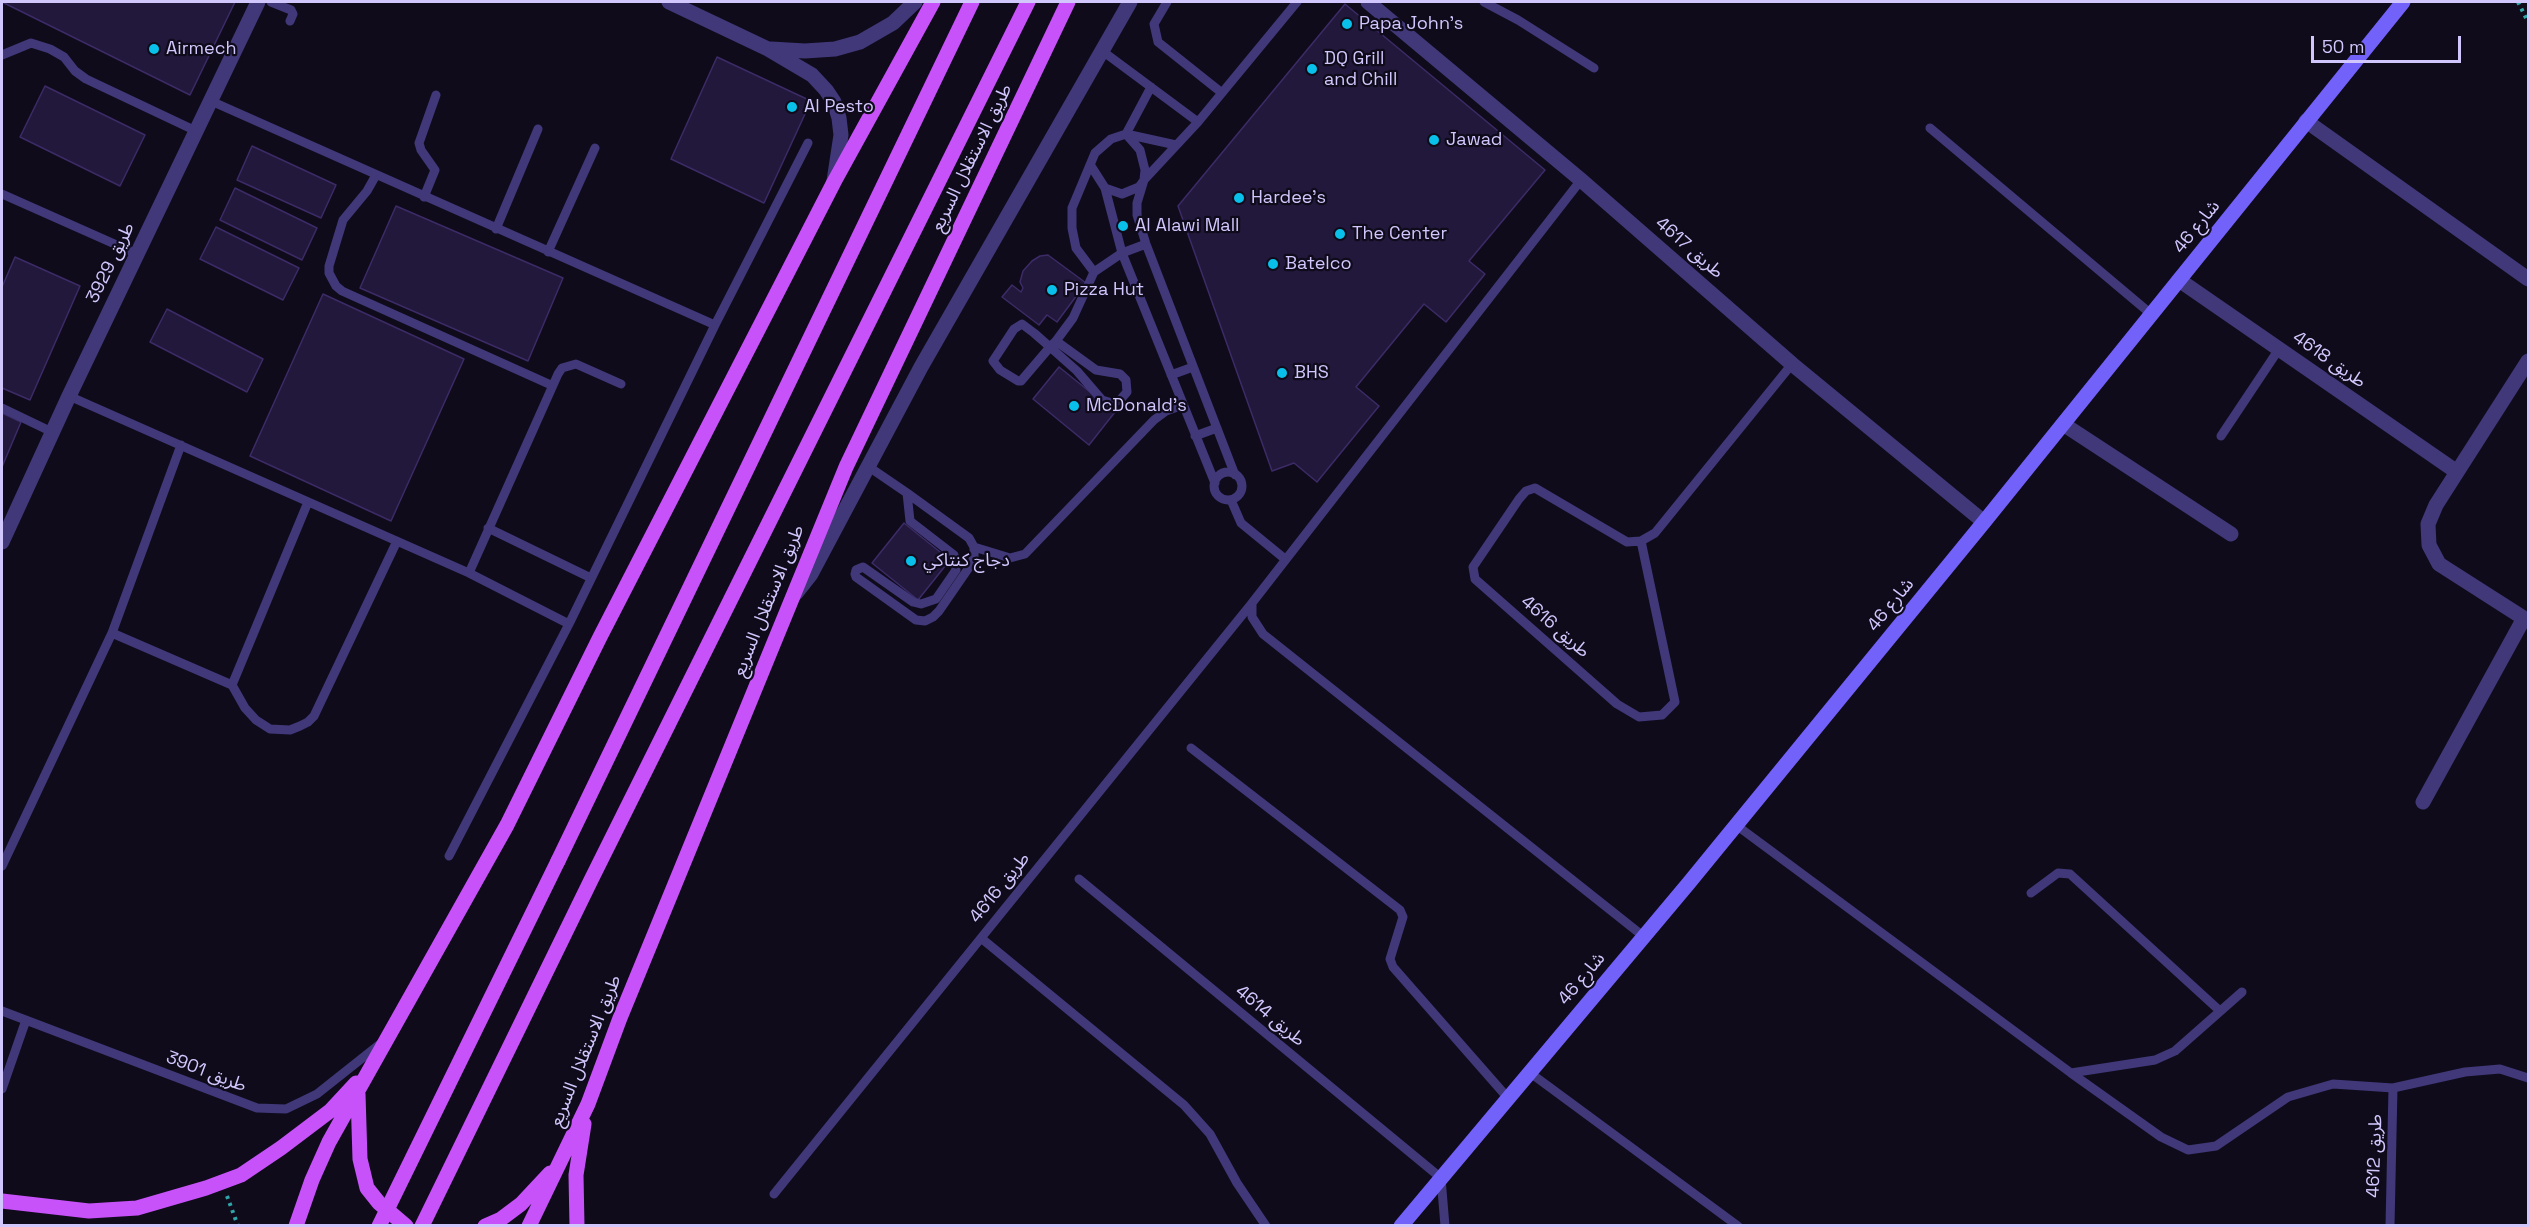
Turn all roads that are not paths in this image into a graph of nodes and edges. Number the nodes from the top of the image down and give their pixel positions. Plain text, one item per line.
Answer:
1 (258, 2) edge
2 (271, 2) edge
3 (669, 2) edge
4 (915, 2) edge
5 (933, 2) edge
6 (972, 2) edge
7 (1028, 2) edge
8 (1068, 2) edge
9 (1130, 2) edge
10 (1167, 2) edge
11 (1368, 2) edge
12 (1484, 2) edge
13 (2403, 2) edge
14 (1293, 3) edge
15 (290, 21) dead end
16 (768, 49) junction
17 (1101, 50) junction
18 (2, 55) edge
19 (1593, 68) dead end
20 (1150, 87) junction
21 (1222, 93) junction
22 (436, 95) dead end
23 (211, 101) junction
24 (1198, 122) junction
25 (2306, 122) junction
26 (1930, 128) dead end
27 (538, 129) dead end
28 (196, 131) junction
29 (1126, 134) junction
30 (808, 143) dead end
31 (1176, 145) junction
32 (595, 148) dead end
33 (1091, 166) junction
34 (376, 175) junction
35 (1144, 180) junction
36 (1581, 180) junction
37 (834, 182) junction
38 (1105, 188) junction
39 (2, 194) edge
40 (424, 197) junction
41 (496, 229) junction
42 (1146, 244) junction
43 (548, 252) junction
44 (1122, 253) junction
45 (137, 254) junction
46 (1094, 272) junction
47 (2529, 279) edge
48 (2179, 280) junction
49 (2151, 314) junction
50 (715, 325) junction
51 (1053, 344) junction
52 (2279, 349) junction
53 (2529, 361) edge
54 (1792, 364) junction
55 (1193, 367) junction
56 (1171, 375) junction
57 (621, 384) dead end
58 (551, 386) junction
59 (69, 396) junction
60 (1183, 405) junction
61 (2, 408) edge
62 (2063, 424) junction
63 (1217, 428) junction
64 (52, 432) junction
65 (1195, 436) junction
66 (2221, 436) dead end
67 (181, 445) junction
68 (869, 467) junction
69 (2457, 472) junction
70 (1236, 475) junction
71 (1215, 483) junction
72 (907, 493) junction
73 (1231, 500) junction
74 (308, 502) junction
75 (1984, 522) junction
76 (488, 528) junction
77 (2231, 534) dead end
78 (397, 541) junction
79 (1641, 541) junction
80 (2, 542) edge
81 (974, 547) junction
82 (1285, 560) junction
83 (468, 573) junction
84 (591, 578) junction
85 (790, 600) junction
86 (1252, 603) junction
87 (2526, 620) edge
88 (569, 624) junction
89 (112, 633) junction
90 (232, 685) junction
91 (1191, 748) dead end
92 (2423, 801) dead end
93 (1736, 825) junction
94 (449, 856) dead end
95 (2, 866) edge
96 (1078, 879) dead end
97 (2031, 893) dead end
98 (1643, 936) junction
99 (981, 938) junction
100 (2242, 992) dead end
101 (2, 1011) edge
102 (2220, 1011) junction
103 (26, 1020) junction
104 (387, 1039) junction
105 (372, 1066) junction
106 (1529, 1072) junction
107 (2071, 1072) junction
108 (2529, 1077) edge
109 (2393, 1088) junction
110 (2, 1089) edge
111 (358, 1091) junction
112 (1507, 1097) junction
113 (588, 1104) junction
114 (562, 1159) junction
115 (1441, 1178) junction
116 (774, 1194) dead end
117 (2, 1201) edge
118 (296, 1226) edge
119 (379, 1226) edge
120 (406, 1226) edge
121 (422, 1226) edge
122 (485, 1226) edge
123 (529, 1226) edge
124 (576, 1226) edge
125 (1266, 1226) edge
126 (1401, 1226) edge
127 (1445, 1226) edge
128 (1738, 1226) edge
129 (2390, 1226) edge

1 - 23 street, طريق 3929
2 - 15 lane
3 - 16 street
4 - 16 street
5 - 37 main road
6 - 119 main road, bridge
7 - 121 main road
8 - 85 main road, طريق الاستقلال السريع
9 - 17 street
10 - 21 lane
11 - 36 street, طريق 4617
12 - 19 lane
13 - 25 street, شارع 46
14 - 21 lane
16 - 37 street
17 - 20 lane
17 - 68 street
18 - 28 lane
20 - 24 lane
20 - 29 lane
21 - 24 lane
22 - 40 lane
23 - 28 street, طريق 3929
23 - 34 lane
24 - 31 lane
25 - 47 street
25 - 48 street, شارع 46
26 - 49 lane
27 - 41 lane
28 - 45 street, طريق 3929
29 - 31 lane
29 - 33 lane
29 - 35 lane
30 - 50 lane
31 - 35 lane
32 - 43 lane
33 - 38 lane
33 - 46 lane
34 - 40 lane
34 - 58 lane
35 - 38 lane
35 - 42 lane
36 - 54 street, طريق 4617
36 - 82 lane, طريق 4616
37 - 104 main road
38 - 44 lane
39 - 45 lane
40 - 41 lane
41 - 43 lane
42 - 44 lane
42 - 55 lane
43 - 50 lane
44 - 46 lane
44 - 56 lane
45 - 59 street, طريق 3929
46 - 51 lane
48 - 49 street, شارع 46
48 - 52 street, طريق 4618
49 - 62 street, شارع 46
50 - 84 lane
51 - 51 lane
51 - 51 lane
52 - 66 lane
52 - 69 street, طريق 4618
53 - 69 street
54 - 75 street, طريق 4617
54 - 79 lane
55 - 56 lane
55 - 63 lane
56 - 60 lane
57 - 58 lane
58 - 76 lane
59 - 64 street, طريق 3929
59 - 67 lane
60 - 65 lane
60 - 81 lane
61 - 64 lane
62 - 75 street, شارع 46
62 - 77 street
63 - 65 lane
63 - 70 lane
64 - 80 street, طريق 3929
65 - 71 lane
67 - 74 lane
67 - 89 lane
68 - 72 lane
68 - 85 street
69 - 87 street
70 - 71 lane
70 - 73 lane
71 - 73 lane
72 - 81 lane
72 - 81 lane
73 - 82 lane
74 - 78 lane
74 - 90 lane
75 - 93 street, شارع 46
76 - 83 lane
76 - 84 lane
78 - 83 lane
78 - 90 lane
79 - 79 lane, طريق 4616
82 - 86 lane, طريق 4616
83 - 88 lane
84 - 88 lane
85 - 113 main road, طريق الاستقلال السريع
86 - 98 lane
86 - 99 lane, طريق 4616
87 - 92 street
88 - 94 lane
89 - 90 lane
89 - 95 lane
91 - 112 lane
93 - 98 street, شارع 46
93 - 107 lane
96 - 115 lane, طريق 4614
97 - 102 lane
98 - 106 street, شارع 46
99 - 116 lane, طريق 4616
99 - 125 lane
100 - 102 lane
101 - 103 lane, طريق 3901
102 - 107 lane
103 - 104 lane, طريق 3901
103 - 110 lane
104 - 105 main road
105 - 111 main road
105 - 117 main road
106 - 112 street, شارع 46
106 - 128 lane
107 - 109 lane
108 - 109 lane
109 - 129 lane, طريق 4612
111 - 118 main road
111 - 120 main road
112 - 115 street, شارع 46
113 - 114 main road, طريق الاستقلال السريع
113 - 124 main road
114 - 122 main road
114 - 123 main road, طريق الاستقلال السريع
115 - 126 street, شارع 46
115 - 127 lane

